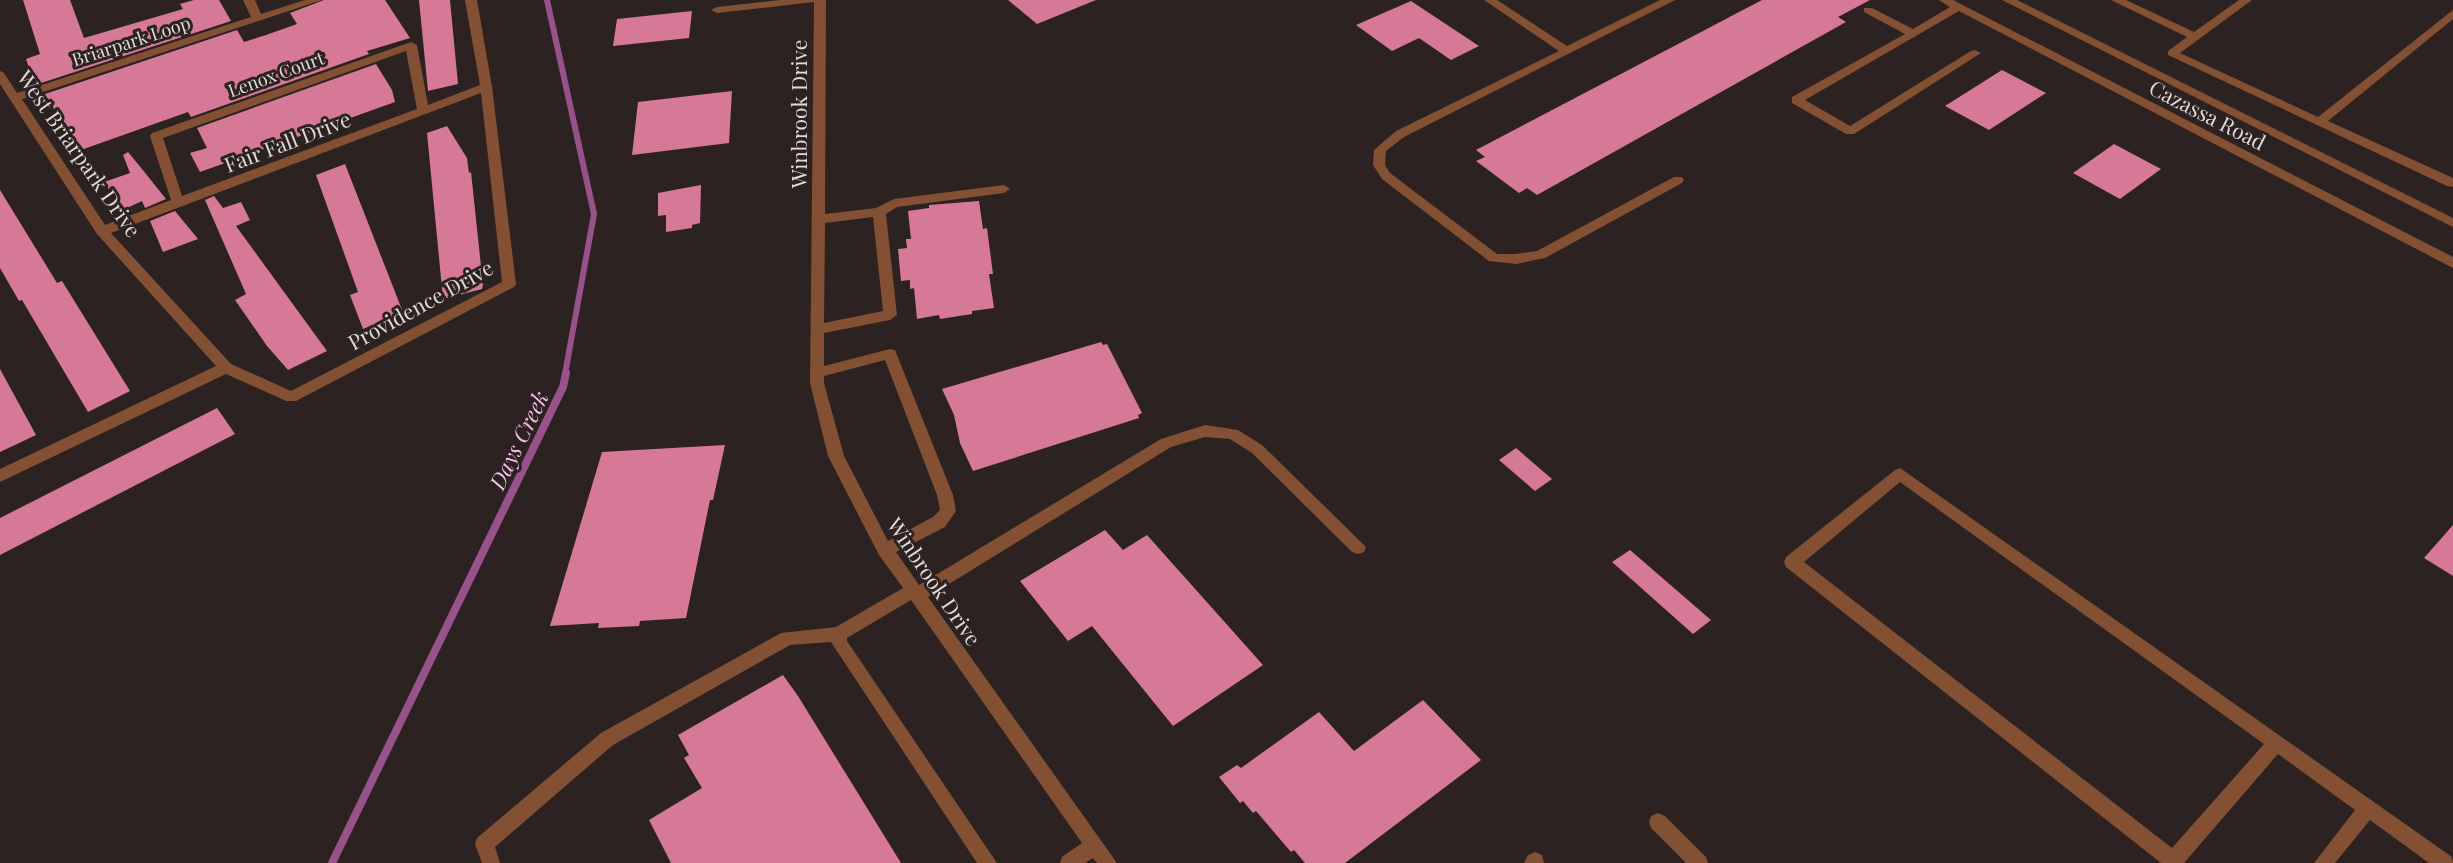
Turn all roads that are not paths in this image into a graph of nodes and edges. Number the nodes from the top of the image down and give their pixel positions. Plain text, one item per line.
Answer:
1 (249, 0) edge
2 (316, 0) edge
3 (471, 0) edge
4 (811, 0) edge
5 (820, 0) edge
6 (1490, 0) edge
7 (1669, 0) edge
8 (1945, 0) edge
9 (2008, 0) edge
10 (2117, 0) edge
11 (2246, 0) edge
12 (1958, 7) junction
13 (717, 10) dead end
14 (1868, 10) dead end
15 (2453, 13) edge
16 (257, 19) junction
17 (1913, 34) junction
18 (2195, 37) junction
19 (1567, 51) junction
20 (1975, 53) dead end
21 (0, 75) edge
22 (486, 87) junction
23 (16, 97) junction
24 (423, 111) junction
25 (2318, 123) junction
26 (1678, 180) dead end
27 (2453, 182) edge
28 (1004, 189) dead end
29 (178, 202) junction
30 (879, 212) junction
31 (818, 219) junction
32 (2453, 223) edge
33 (102, 231) junction
34 (2453, 263) edge
35 (818, 329) junction
36 (226, 368) junction
37 (817, 373) junction
38 (0, 476) edge
39 (1358, 547) dead end
40 (885, 550) junction
41 (915, 592) junction
42 (839, 634) junction
43 (2276, 743) junction
44 (2368, 808) junction
45 (1658, 822) dead end
46 (1095, 844) junction
47 (2176, 862) edge
48 (491, 863) edge
49 (988, 863) edge
50 (1069, 863) edge
51 (1108, 863) edge
52 (1699, 863) edge
53 (2323, 863) edge
54 (2445, 863) edge

1 - 16 street
2 - 16 street, Briarpark Loop
3 - 22 street, Providence Drive
4 - 13 street
5 - 31 street, Winbrook Drive
6 - 19 street
7 - 19 street
8 - 12 street, Cazassa Road
9 - 32 street
10 - 18 street
11 - 18 street
12 - 17 street
12 - 34 street, Cazassa Road
14 - 17 street
15 - 25 street
16 - 23 street, Briarpark Loop
17 - 20 street
18 - 25 street
19 - 26 street
21 - 23 street, West Briarpark Drive
22 - 24 street, Fair Fall Drive
22 - 36 street, Providence Drive
23 - 33 street, West Briarpark Drive
24 - 29 street, Fair Fall Drive
24 - 29 street, Lenox Court
25 - 27 street
28 - 30 street
29 - 33 street, Fair Fall Drive
30 - 31 street
30 - 35 street
31 - 35 street, Winbrook Drive
33 - 36 street, West Briarpark Drive
35 - 37 street, Winbrook Drive
36 - 38 street
37 - 40 street, Winbrook Drive
37 - 40 street
39 - 41 street
40 - 41 street, Winbrook Drive
41 - 42 street
41 - 46 street, Winbrook Drive
42 - 48 street
42 - 49 street
43 - 44 street
43 - 47 street
43 - 47 street
44 - 53 street
44 - 54 street
45 - 52 street
46 - 50 street
46 - 51 street, Winbrook Drive

